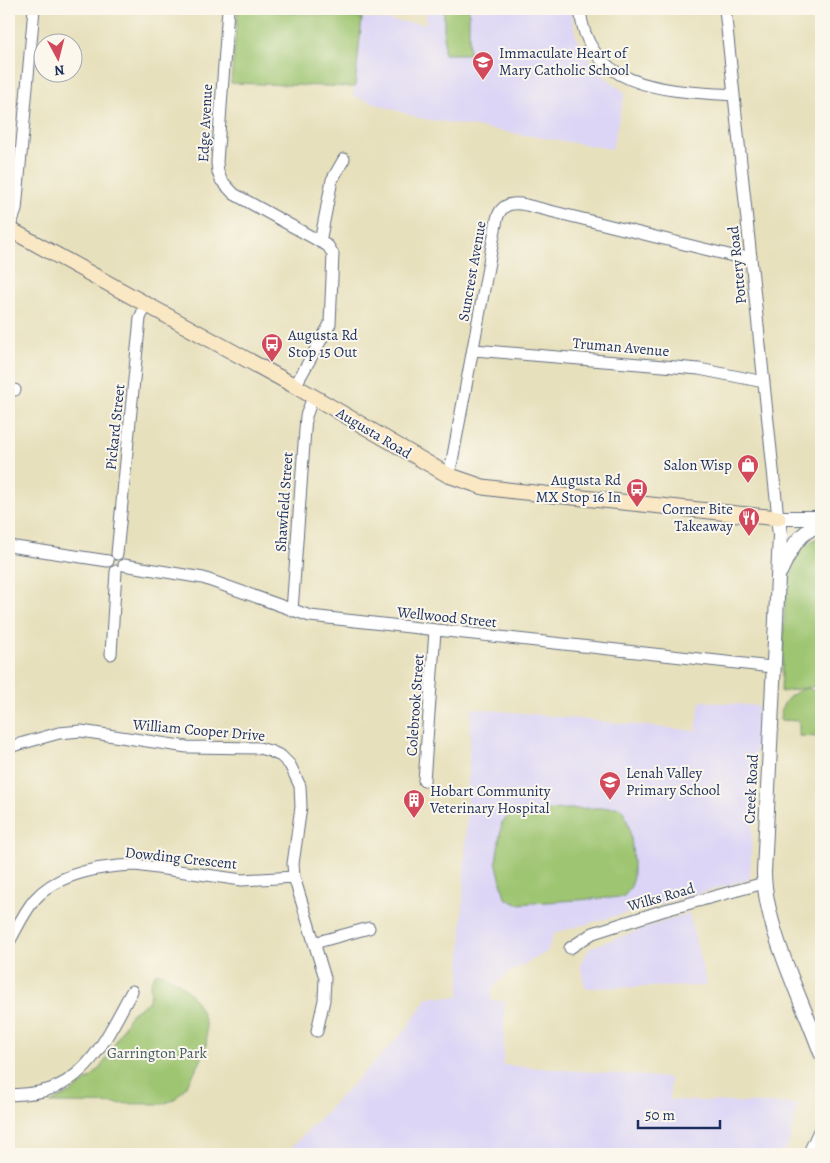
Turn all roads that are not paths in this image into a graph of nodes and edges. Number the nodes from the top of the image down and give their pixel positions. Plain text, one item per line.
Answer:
1 (34, 9) edge
2 (228, 9) edge
3 (580, 9) edge
4 (725, 9) edge
5 (734, 95) junction
6 (344, 159) dead end
7 (9, 229) edge
8 (320, 242) junction
9 (751, 256) junction
10 (146, 305) junction
11 (474, 350) junction
12 (764, 382) junction
13 (294, 386) junction
14 (313, 397) junction
15 (448, 475) junction
16 (778, 518) junction
17 (821, 518) edge
18 (821, 524) edge
19 (9, 546) edge
20 (113, 558) junction
21 (120, 568) junction
22 (777, 577) junction
23 (292, 610) junction
24 (435, 630) junction
25 (111, 654) dead end
26 (772, 667) junction
27 (9, 747) edge
28 (424, 781) dead end
29 (294, 877) junction
30 (764, 883) junction
31 (368, 928) dead end
32 (9, 942) edge
33 (314, 942) junction
34 (570, 948) dead end
35 (132, 991) dead end
36 (317, 1031) dead end
37 (821, 1053) edge
38 (9, 1095) edge
39 (821, 1130) edge
40 (810, 1154) edge

1 - 7 street
2 - 8 street, Edge Avenue
3 - 5 street
4 - 5 street, Pottery Road
5 - 9 street, Pottery Road
6 - 8 street
7 - 10 main road, Augusta Road
8 - 13 street, Edge Avenue
9 - 11 street, Suncrest Avenue
9 - 12 street, Pottery Road
10 - 13 main road, Augusta Road
10 - 20 street, Pickard Street
11 - 12 street, Truman Avenue
11 - 15 street, Suncrest Avenue
12 - 16 street, Pottery Road
13 - 14 main road, Augusta Road
14 - 15 main road, Augusta Road
14 - 23 street, Shawfield Street
15 - 16 main road, Augusta Road
16 - 17 street
16 - 22 street, Creek Road
18 - 22 street
19 - 20 street
20 - 21 street
21 - 23 street, Wellwood Street
21 - 25 street
22 - 26 street, Creek Road
23 - 24 street, Wellwood Street
24 - 26 street, Wellwood Street
24 - 28 street, Colebrook Street
26 - 30 street, Creek Road
27 - 29 street, William Cooper Drive
29 - 32 street, Dowding Crescent
29 - 33 street, William Cooper Drive
30 - 34 street, Wilks Road
30 - 37 street, Creek Road
31 - 33 street
33 - 36 street, William Cooper Drive
35 - 38 street
39 - 40 street

